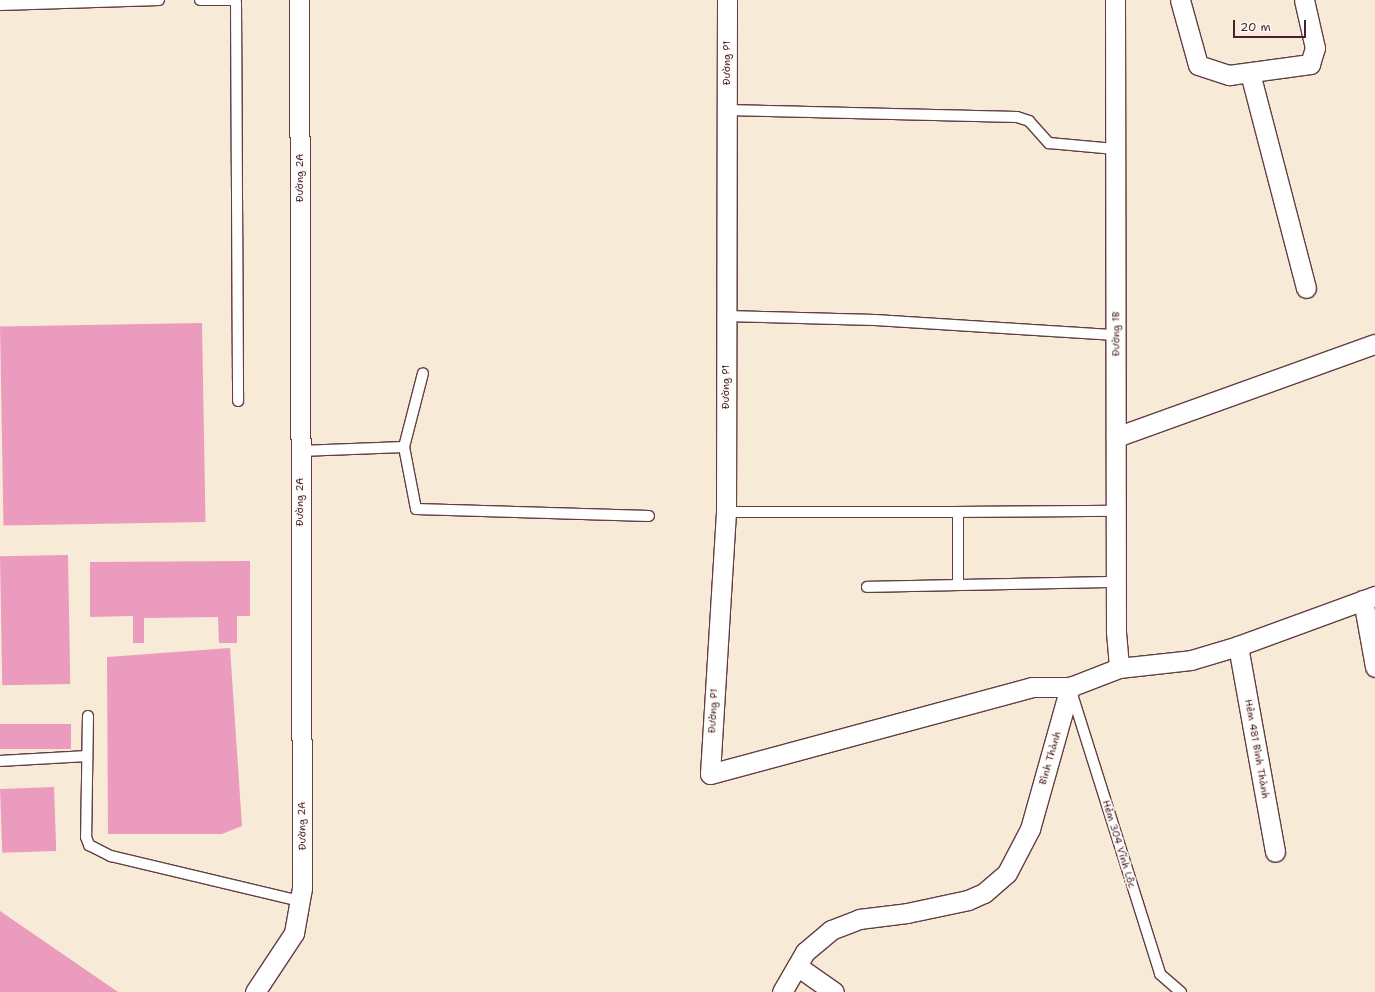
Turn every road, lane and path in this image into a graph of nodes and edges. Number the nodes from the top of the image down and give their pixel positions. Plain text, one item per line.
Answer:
1 (159, 0) edge
2 (200, 0) edge
3 (299, 0) edge
4 (727, 0) edge
5 (1115, 0) edge
6 (1180, 0) edge
7 (1304, 0) edge
8 (235, 1) edge
9 (0, 5) edge
10 (1250, 73) junction
11 (727, 110) junction
12 (1115, 148) junction
13 (1306, 288) dead end
14 (726, 316) junction
15 (1116, 335) junction
16 (1375, 344) edge
17 (423, 372) dead end
18 (238, 401) dead end
19 (1116, 437) junction
20 (404, 446) junction
21 (300, 451) junction
22 (1116, 511) junction
23 (726, 512) junction
24 (958, 512) junction
25 (649, 516) dead end
26 (1116, 582) junction
27 (958, 585) junction
28 (867, 587) dead end
29 (1369, 598) edge
30 (1238, 646) junction
31 (1375, 667) edge
32 (1119, 668) junction
33 (1070, 687) junction
34 (88, 716) dead end
35 (87, 756) junction
36 (0, 761) edge
37 (1275, 852) dead end
38 (300, 901) junction
39 (797, 966) junction
40 (255, 992) edge
41 (782, 992) edge
42 (834, 992) edge
43 (1181, 992) edge

1 - 9 lane
2 - 8 lane
3 - 21 street, Đường 2A
4 - 11 street, Đường P1
5 - 12 street, Đường 1B
6 - 10 street
7 - 10 street
8 - 18 lane
10 - 13 street
11 - 12 lane
11 - 14 street, Đường P1
12 - 15 street, Đường 1B
14 - 15 lane
14 - 23 street, Đường P1
15 - 19 street, Đường 1B
16 - 19 street
17 - 20 lane
19 - 22 street, Đường 1B
20 - 21 lane
20 - 25 lane
21 - 38 street, Đường 2A
22 - 24 lane
22 - 26 street, Đường 1B
23 - 24 lane
23 - 33 street, Đường P1
24 - 27 lane
26 - 27 lane
26 - 32 street, Đường 1B
27 - 28 lane
29 - 30 street
29 - 31 street
30 - 32 street
30 - 37 street, Hẻm 481 Bình Thành
32 - 33 street
33 - 39 street, Bình Thành
33 - 43 lane, Hẻm 304 Vĩnh Lộc
34 - 35 lane
35 - 36 lane
35 - 38 lane
38 - 40 street, Đường 2A
39 - 41 street, Bình Thành
39 - 42 street

